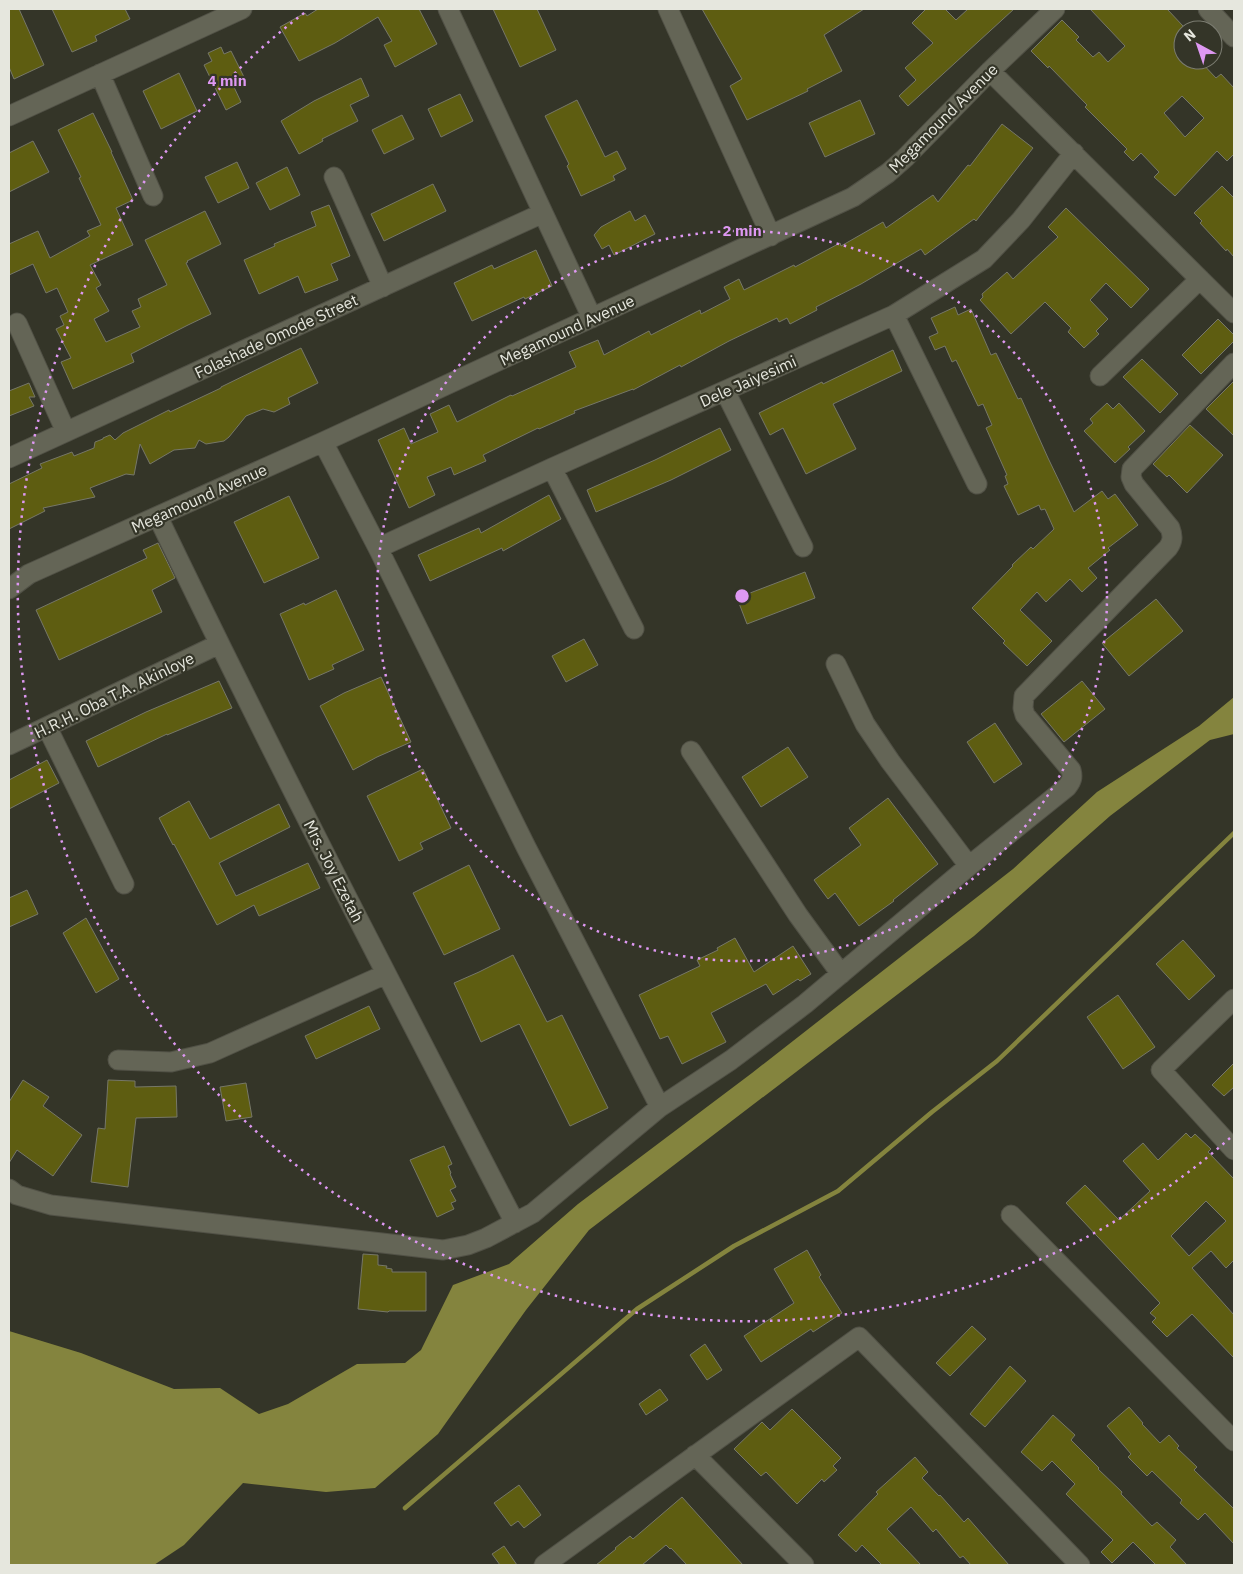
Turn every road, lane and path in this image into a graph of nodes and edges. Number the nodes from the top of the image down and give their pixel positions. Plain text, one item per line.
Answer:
1 (242, 9) edge
2 (448, 9) edge
3 (668, 9) edge
4 (1055, 9) edge
5 (1208, 9) edge
6 (1234, 36) edge
7 (990, 71) junction
8 (100, 74) junction
9 (9, 116) edge
10 (1074, 154) junction
11 (334, 177) dead end
12 (153, 196) dead end
13 (543, 213) junction
14 (771, 236) junction
15 (1200, 279) junction
16 (383, 287) junction
17 (1234, 313) edge
18 (894, 315) junction
19 (592, 318) junction
20 (17, 324) dead end
21 (1234, 364) edge
22 (1100, 376) dead end
23 (725, 391) junction
24 (66, 432) junction
25 (323, 442) junction
26 (9, 458) edge
27 (552, 468) junction
28 (977, 484) dead end
29 (158, 517) junction
30 (803, 547) dead end
31 (378, 548) junction
32 (29, 574) junction
33 (9, 576) edge
34 (9, 589) edge
35 (634, 629) dead end
36 (219, 644) junction
37 (836, 664) dead end
38 (48, 727) junction
39 (9, 745) edge
40 (691, 751) dead end
41 (969, 866) junction
42 (124, 884) dead end
43 (386, 974) junction
44 (841, 974) junction
45 (1234, 999) edge
46 (118, 1060) dead end
47 (660, 1107) junction
48 (1234, 1150) edge
49 (9, 1189) edge
50 (1011, 1214) dead end
51 (515, 1223) junction
52 (1234, 1441) edge
53 (695, 1455) junction
54 (545, 1565) edge
55 (804, 1565) edge
56 (1080, 1565) edge

1 - 8 street
2 - 13 street
3 - 14 street
4 - 7 street, Megamound Avenue
5 - 6 street
7 - 10 street
7 - 14 street, Megamound Avenue
8 - 9 street
8 - 12 street
10 - 15 street
10 - 18 street, Dele Jaiyesimi
11 - 16 street
13 - 16 street, Folashade Omode Street
13 - 19 street
14 - 19 street, Megamound Avenue
15 - 17 street
15 - 22 street
16 - 24 street, Folashade Omode Street
18 - 23 street, Dele Jaiyesimi
18 - 28 street
19 - 25 street, Megamound Avenue
20 - 24 street
21 - 41 street
23 - 27 street, Dele Jaiyesimi
23 - 30 street
24 - 26 street, Folashade Omode Street
25 - 29 street, Megamound Avenue
25 - 31 street
27 - 31 street, Dele Jaiyesimi
27 - 35 street
29 - 32 street, Megamound Avenue
29 - 36 street, Mrs. Joy Ezetah
31 - 47 street
32 - 33 street, Megamound Avenue
32 - 34 street, Megamound Avenue
36 - 38 street, H.R.H. Oba T.A. Akinloye
36 - 43 street, Mrs. Joy Ezetah
37 - 41 street
38 - 39 street, H.R.H. Oba T.A. Akinloye
38 - 42 street
40 - 44 street
41 - 44 street
43 - 46 street
43 - 51 street, Mrs. Joy Ezetah
44 - 47 street
45 - 48 street
47 - 51 street
49 - 51 street
50 - 52 street
53 - 54 street
53 - 55 street
53 - 56 street

